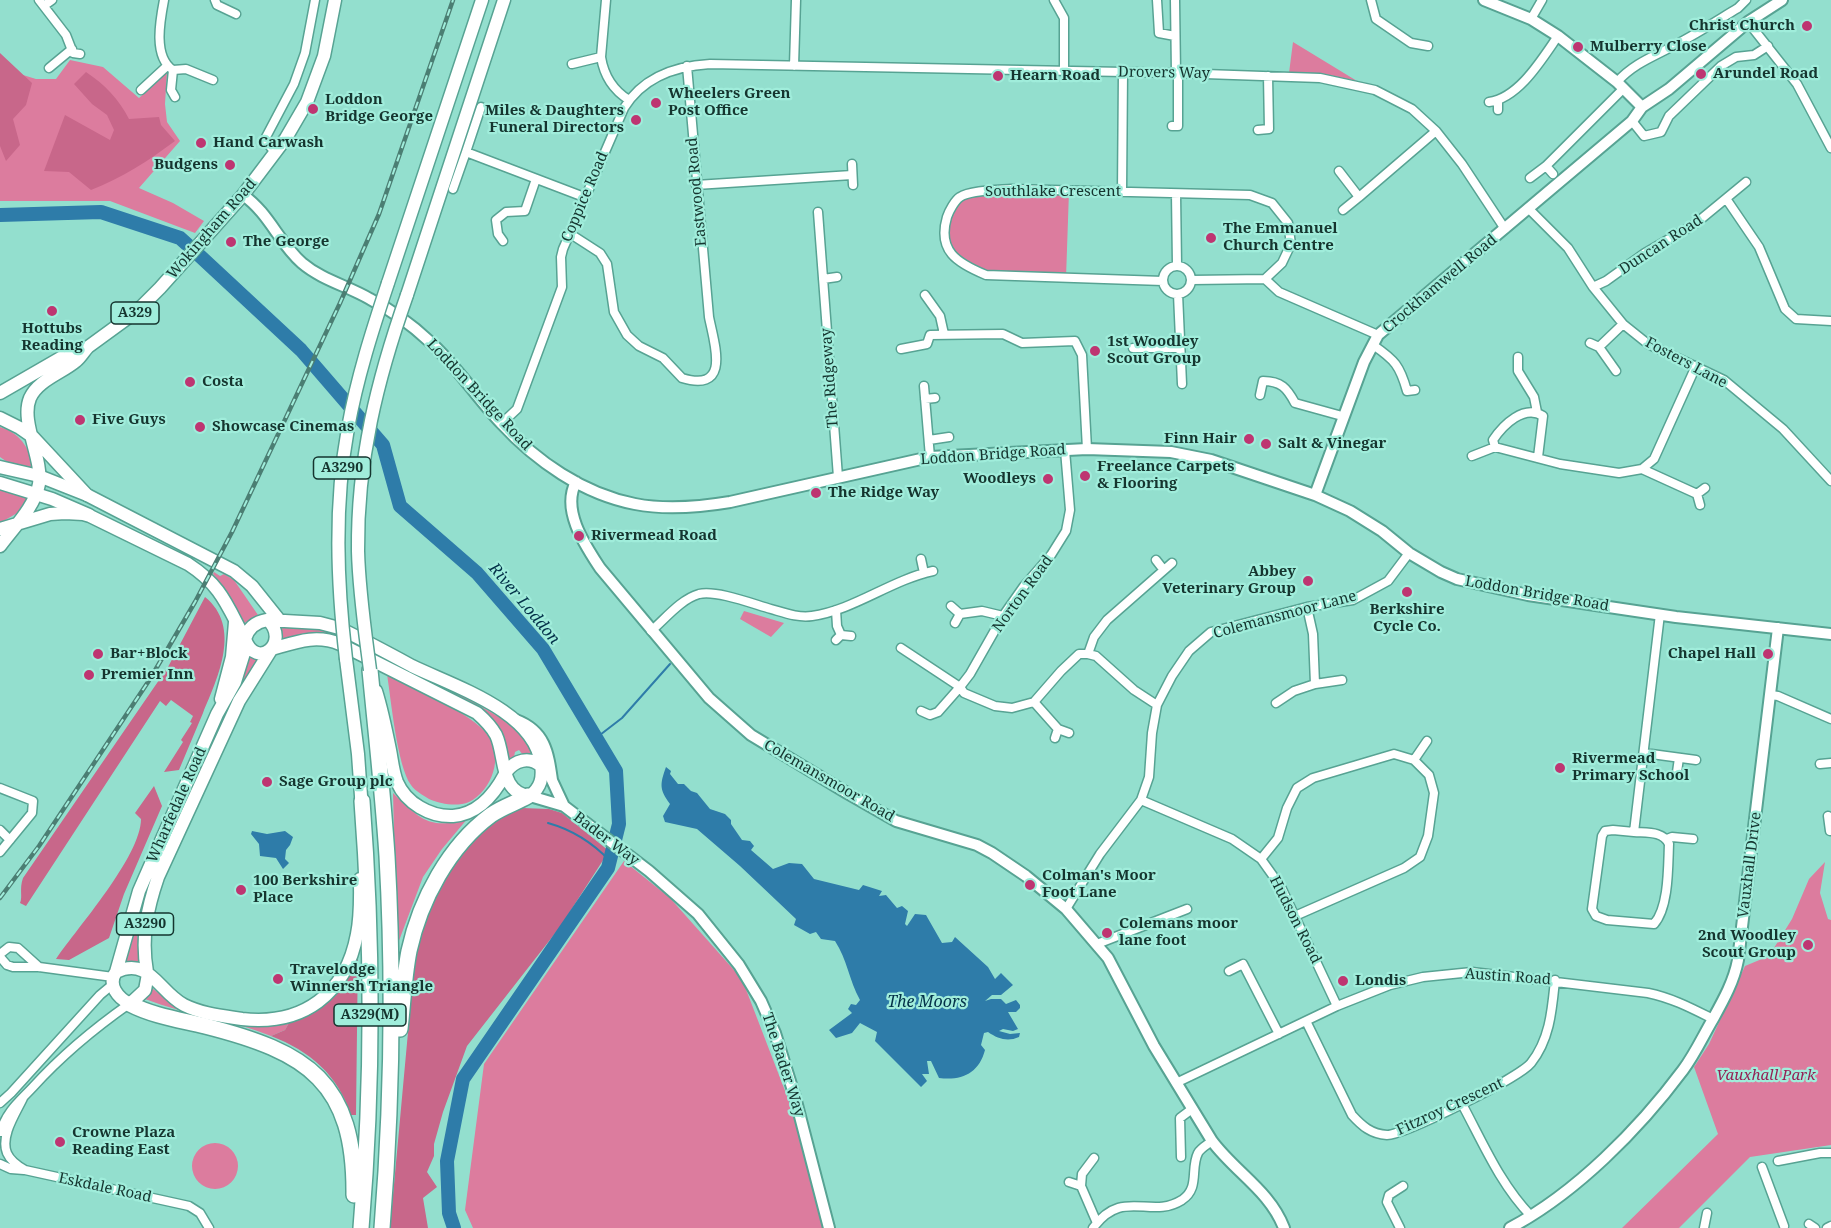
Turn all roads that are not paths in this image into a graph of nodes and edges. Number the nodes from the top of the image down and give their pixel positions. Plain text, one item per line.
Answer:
1 (164, 0) edge
2 (215, 0) edge
3 (315, 0) edge
4 (335, 0) edge
5 (482, 0) edge
6 (504, 0) edge
7 (606, 0) edge
8 (796, 0) edge
9 (1054, 0) edge
10 (1157, 0) edge
11 (1175, 0) edge
12 (1371, 0) edge
13 (1484, 0) edge
14 (1542, 0) edge
15 (1746, 0) edge
16 (1782, 0) edge
17 (46, 2) edge
18 (236, 14) dead end
19 (1531, 19) junction
20 (1748, 22) junction
21 (1175, 36) junction
22 (1558, 36) junction
23 (1424, 43) dead end
24 (1768, 46) junction
25 (72, 49) junction
26 (80, 54) dead end
27 (601, 57) junction
28 (572, 64) dead end
29 (758, 65) joint
30 (687, 66) junction
31 (794, 66) junction
32 (48, 68) dead end
33 (170, 68) junction
34 (1064, 71) junction
35 (1123, 72) junction
36 (1177, 73) junction
37 (1268, 76) junction
38 (213, 80) dead end
39 (1621, 85) junction
40 (141, 90) dead end
41 (175, 97) dead end
42 (629, 100) junction
43 (1495, 104) dead end
44 (1642, 106) junction
45 (481, 107) dead end
46 (1632, 121) junction
47 (1178, 126) dead end
48 (1258, 130) dead end
49 (1436, 131) junction
50 (1831, 148) edge
51 (466, 152) junction
52 (276, 153) junction
53 (852, 164) dead end
54 (1546, 166) junction
55 (1340, 171) dead end
56 (852, 174) junction
57 (1553, 174) dead end
58 (1530, 178) dead end
59 (536, 179) junction
60 (1746, 182) dead end
61 (696, 185) junction
62 (853, 185) dead end
63 (453, 189) dead end
64 (1122, 192) junction
65 (1176, 194) junction
66 (243, 195) junction
67 (584, 197) junction
68 (1359, 197) junction
69 (1727, 200) junction
70 (1528, 208) junction
71 (1343, 210) dead end
72 (818, 212) dead end
73 (1505, 228) junction
74 (569, 233) junction
75 (503, 241) dead end
76 (1177, 265) junction
77 (837, 278) dead end
78 (823, 279) junction
79 (1265, 279) junction
80 (1192, 280) junction
81 (1163, 281) junction
82 (1593, 287) junction
83 (1178, 294) junction
84 (925, 295) dead end
85 (1831, 321) edge
86 (1623, 324) junction
87 (944, 334) junction
88 (1376, 340) junction
89 (88, 347) junction
90 (1133, 348) dead end
91 (1180, 348) junction
92 (901, 349) dead end
93 (1518, 357) dead end
94 (1696, 366) junction
95 (1616, 370) dead end
96 (1182, 384) dead end
97 (924, 386) dead end
98 (1407, 392) dead end
99 (0, 393) edge
100 (1260, 395) dead end
101 (935, 398) dead end
102 (925, 399) junction
103 (1295, 403) junction
104 (1285, 404) dead end
105 (1537, 412) junction
106 (1342, 416) junction
107 (0, 418) edge
108 (501, 424) junction
109 (33, 437) junction
110 (949, 437) dead end
111 (929, 440) junction
112 (1496, 447) junction
113 (1087, 449) junction
114 (1065, 450) junction
115 (1472, 456) dead end
116 (930, 457) junction
117 (1538, 457) junction
118 (0, 466) edge
119 (1642, 469) junction
120 (39, 476) junction
121 (838, 477) junction
122 (1831, 481) edge
123 (576, 482) junction
124 (0, 483) edge
125 (1706, 488) dead end
126 (36, 494) junction
127 (1696, 494) junction
128 (87, 495) junction
129 (1314, 495) junction
130 (1700, 505) dead end
131 (90, 516) junction
132 (16, 524) junction
133 (0, 529) edge
134 (0, 546) edge
135 (1409, 553) junction
136 (921, 559) dead end
137 (1156, 560) dead end
138 (1172, 563) dead end
139 (1162, 570) junction
140 (951, 606) dead end
141 (1307, 607) junction
142 (836, 610) junction
143 (960, 614) junction
144 (1660, 614) junction
145 (1003, 616) junction
146 (272, 620) junction
147 (235, 621) junction
148 (956, 623) dead end
149 (1778, 628) junction
150 (651, 631) junction
151 (1831, 634) edge
152 (851, 636) dead end
153 (245, 640) junction
154 (901, 648) dead end
155 (272, 650) junction
156 (1088, 654) junction
157 (370, 670) junction
158 (1342, 680) dead end
159 (1315, 684) junction
160 (960, 687) junction
161 (1771, 695) junction
162 (1034, 702) junction
163 (1276, 703) dead end
164 (1157, 705) junction
165 (921, 711) dead end
166 (217, 714) junction
167 (513, 718) junction
168 (1831, 719) edge
169 (1069, 733) dead end
170 (1427, 741) dead end
171 (1644, 753) junction
172 (1679, 758) junction
173 (1414, 760) junction
174 (1696, 760) dead end
175 (1831, 762) edge
176 (1820, 764) dead end
177 (542, 766) junction
178 (1677, 772) dead end
179 (505, 773) junction
180 (552, 780) junction
181 (0, 788) edge
182 (529, 796) junction
183 (1141, 800) junction
184 (362, 801) junction
185 (564, 806) junction
186 (1826, 816) edge
187 (0, 830) edge
188 (1830, 831) edge
189 (1634, 832) junction
190 (1667, 839) junction
191 (1694, 839) dead end
192 (10, 840) junction
193 (0, 852) edge
194 (1261, 858) junction
195 (649, 871) joint
196 (1066, 909) junction
197 (1187, 909) dead end
198 (1295, 916) junction
199 (1097, 944) junction
200 (0, 955) edge
201 (39, 967) junction
202 (1229, 971) dead end
203 (148, 973) junction
204 (114, 978) junction
205 (1555, 981) junction
206 (130, 1004) junction
207 (1337, 1006) junction
208 (1713, 1019) junction
209 (1306, 1021) junction
210 (1279, 1034) junction
211 (1176, 1083) junction
212 (23, 1098) junction
213 (390, 1102) junction
214 (0, 1103) edge
215 (1462, 1104) junction
216 (1192, 1109) junction
217 (0, 1133) edge
218 (1212, 1141) junction
219 (5, 1143) junction
220 (1831, 1153) edge
221 (1181, 1157) dead end
222 (1094, 1158) dead end
223 (1778, 1161) dead end
224 (0, 1164) edge
225 (1762, 1167) dead end
226 (25, 1170) junction
227 (1069, 1182) dead end
228 (1081, 1186) junction
229 (1403, 1186) dead end
230 (1707, 1213) dead end
231 (1531, 1216) junction
232 (1095, 1226) edge
233 (1694, 1226) dead end
234 (1785, 1227) edge
235 (209, 1228) edge
236 (352, 1228) edge
237 (361, 1228) edge
238 (382, 1228) edge
239 (829, 1228) edge
240 (1284, 1228) edge
241 (1400, 1228) edge
242 (1510, 1228) edge
243 (1705, 1228) edge

1 - 33 street
2 - 18 street
3 - 52 street
4 - 52 main road, Wokingham Road / A329
5 - 184 main road, A3290, bridge
6 - 157 main road, A3290, bridge
7 - 27 street
8 - 31 street
9 - 34 street
10 - 21 street
11 - 21 street
12 - 23 street
13 - 19 street
14 - 19 street
15 - 39 street
16 - 20 street, Crockhamwell Road
17 - 25 street
19 - 22 street
20 - 24 street
20 - 44 street, Crockhamwell Road
21 - 36 street
22 - 39 street
22 - 43 street
24 - 46 street
24 - 50 street
25 - 26 street
25 - 32 street
27 - 28 street
27 - 42 street
29 - 30 street, Coppice Road
29 - 31 street, Drovers Way
30 - 42 street, Coppice Road
30 - 61 street, Eastwood Road
31 - 34 street, Drovers Way
33 - 38 street
33 - 40 street
33 - 41 street
34 - 35 street, Drovers Way
35 - 36 street, Drovers Way
35 - 64 street
36 - 37 street, Drovers Way
36 - 47 street
37 - 48 street
37 - 49 street, Drovers Way
39 - 44 street
39 - 54 street
42 - 67 street, Coppice Road
44 - 46 street, Crockhamwell Road
45 - 51 street
46 - 70 street, Crockhamwell Road
49 - 68 street
49 - 73 street, Drovers Way
51 - 59 street
51 - 63 street
52 - 66 main road, Wokingham Road / A329
53 - 56 street
54 - 57 street
54 - 58 street
55 - 68 street
56 - 61 street
56 - 62 street
59 - 67 street
59 - 75 street
60 - 69 street, Duncan Road
61 - 74 street, Eastwood Road
64 - 65 street, Southlake Crescent
64 - 81 street, Southlake Crescent
65 - 76 street
65 - 79 street, Southlake Crescent
66 - 89 main road, Wokingham Road / A329
66 - 108 street, Loddon Bridge Road
67 - 74 street, Coppice Road
68 - 71 street
69 - 82 street, Duncan Road
69 - 85 street
70 - 73 street, Crockhamwell Road
70 - 82 street, Fosters Lane
72 - 78 street, The Ridgeway
73 - 88 street, Crockhamwell Road
74 - 108 street, Coppice Road
76 - 80 street
76 - 81 street
77 - 78 street
78 - 121 street, The Ridgeway
79 - 80 street
79 - 88 street
80 - 83 street
81 - 83 street
82 - 86 street, Fosters Lane
83 - 91 street
84 - 87 street
86 - 94 street, Fosters Lane
86 - 95 street
87 - 92 street
87 - 113 street
88 - 98 street
88 - 106 street, Crockhamwell Road
89 - 99 main road, Wokingham Road / A329
89 - 109 main road, Wokingham Road / A329
90 - 91 street
91 - 96 street
93 - 105 street
94 - 119 street
94 - 122 street, Fosters Lane
97 - 102 street
100 - 103 street
101 - 102 street
102 - 111 street
103 - 104 street
103 - 106 street
105 - 112 street
105 - 117 street
106 - 129 street, Crockhamwell Road
107 - 109 main road
108 - 123 street, Loddon Bridge Road
109 - 120 main road, A329
109 - 128 main road
110 - 111 street
111 - 116 street
112 - 115 street
112 - 117 street
113 - 114 street, Loddon Bridge Road
113 - 129 street, Loddon Bridge Road
114 - 116 street, Loddon Bridge Road
114 - 145 street, Norton Road
116 - 121 street, Loddon Bridge Road
117 - 119 street
118 - 120 main road
119 - 127 street
120 - 126 main road, A329
120 - 128 main road
121 - 123 street, Loddon Bridge Road
123 - 150 street, Colemansmoor Road
124 - 126 main road
125 - 127 street
126 - 131 main road
126 - 132 main road, A329
127 - 130 street
128 - 146 main road
129 - 135 street, Loddon Bridge Road
131 - 132 main road
131 - 147 main road
132 - 133 main road
132 - 134 main road
135 - 141 street, Colemansmoor Lane
135 - 144 street, Loddon Bridge Road
136 - 142 street
137 - 139 street
138 - 139 street
139 - 156 street
140 - 143 street
141 - 159 street
141 - 164 street, Colemansmoor Lane
142 - 150 street
142 - 152 street
143 - 145 street
143 - 148 street
144 - 149 street, Loddon Bridge Road
144 - 171 street
145 - 160 street, Norton Road
146 - 153 main road
146 - 155 main road
146 - 167 main road
147 - 153 main road
147 - 166 main road
149 - 151 street, Loddon Bridge Road
149 - 161 street, Vauxhall Drive
150 - 196 street, Colemansmoor Road
153 - 155 main road
153 - 166 main road, Wharfedale Road / A3290
154 - 160 street
155 - 179 main road
155 - 203 main road, Wharfedale Road / A3290
156 - 162 street
156 - 164 street
157 - 179 main road, A3290
157 - 213 highway, A329(M)
158 - 159 street
159 - 163 street
160 - 162 street
160 - 165 street, Norton Road
161 - 168 street
161 - 208 street, Vauxhall Drive
162 - 169 street
164 - 183 street, Colemansmoor Lane
166 - 204 main road, Wharfedale Road / A3290
167 - 177 main road
167 - 180 street
170 - 173 street
171 - 172 street
171 - 189 street
172 - 174 street
172 - 178 street
173 - 194 street
173 - 198 street
175 - 176 street
177 - 179 main road
177 - 180 street, Bader Way
177 - 182 main road
179 - 182 main road
180 - 185 street, Bader Way
181 - 192 street
182 - 185 street, Bader Way
182 - 213 highway, A329(M)
183 - 194 street, Hudson Road
183 - 196 street, Colemansmoor Lane
184 - 203 main road, A3290
184 - 237 highway, A329(M)
185 - 195 street, Bader Way
186 - 188 street
187 - 192 street
189 - 190 street
189 - 190 street
190 - 191 street
192 - 193 street
194 - 198 street, Hudson Road
195 - 239 street, The Bader Way
196 - 199 street, Colemansmoor Road
197 - 199 street
198 - 207 street, Hudson Road
199 - 211 street, Colemansmoor Road
200 - 201 street
200 - 201 street
201 - 204 street
202 - 210 street
203 - 204 main road
203 - 206 main road
204 - 206 main road
204 - 214 street
205 - 207 street, Austin Road
205 - 208 street, Austin Road
205 - 215 street, Fitzroy Crescent
206 - 212 street
206 - 236 highway
207 - 209 street, Austin Road
208 - 231 street, Vauxhall Drive
209 - 210 street, Austin Road
209 - 215 street, Fitzroy Crescent
210 - 211 street, Austin Road
211 - 216 street, Colemansmoor Road
212 - 217 street
212 - 219 street
213 - 238 highway, A329(M)
215 - 231 street
216 - 218 street, Colemansmoor Road
216 - 221 street
217 - 219 street
218 - 232 street
218 - 240 street, Colemansmoor Road
219 - 226 street
220 - 223 street
222 - 228 street
224 - 226 street, Eskdale Road
225 - 234 street
226 - 235 street, Eskdale Road
227 - 228 street
228 - 232 street
229 - 241 street
230 - 243 street
231 - 242 street, Vauxhall Drive
233 - 243 street

